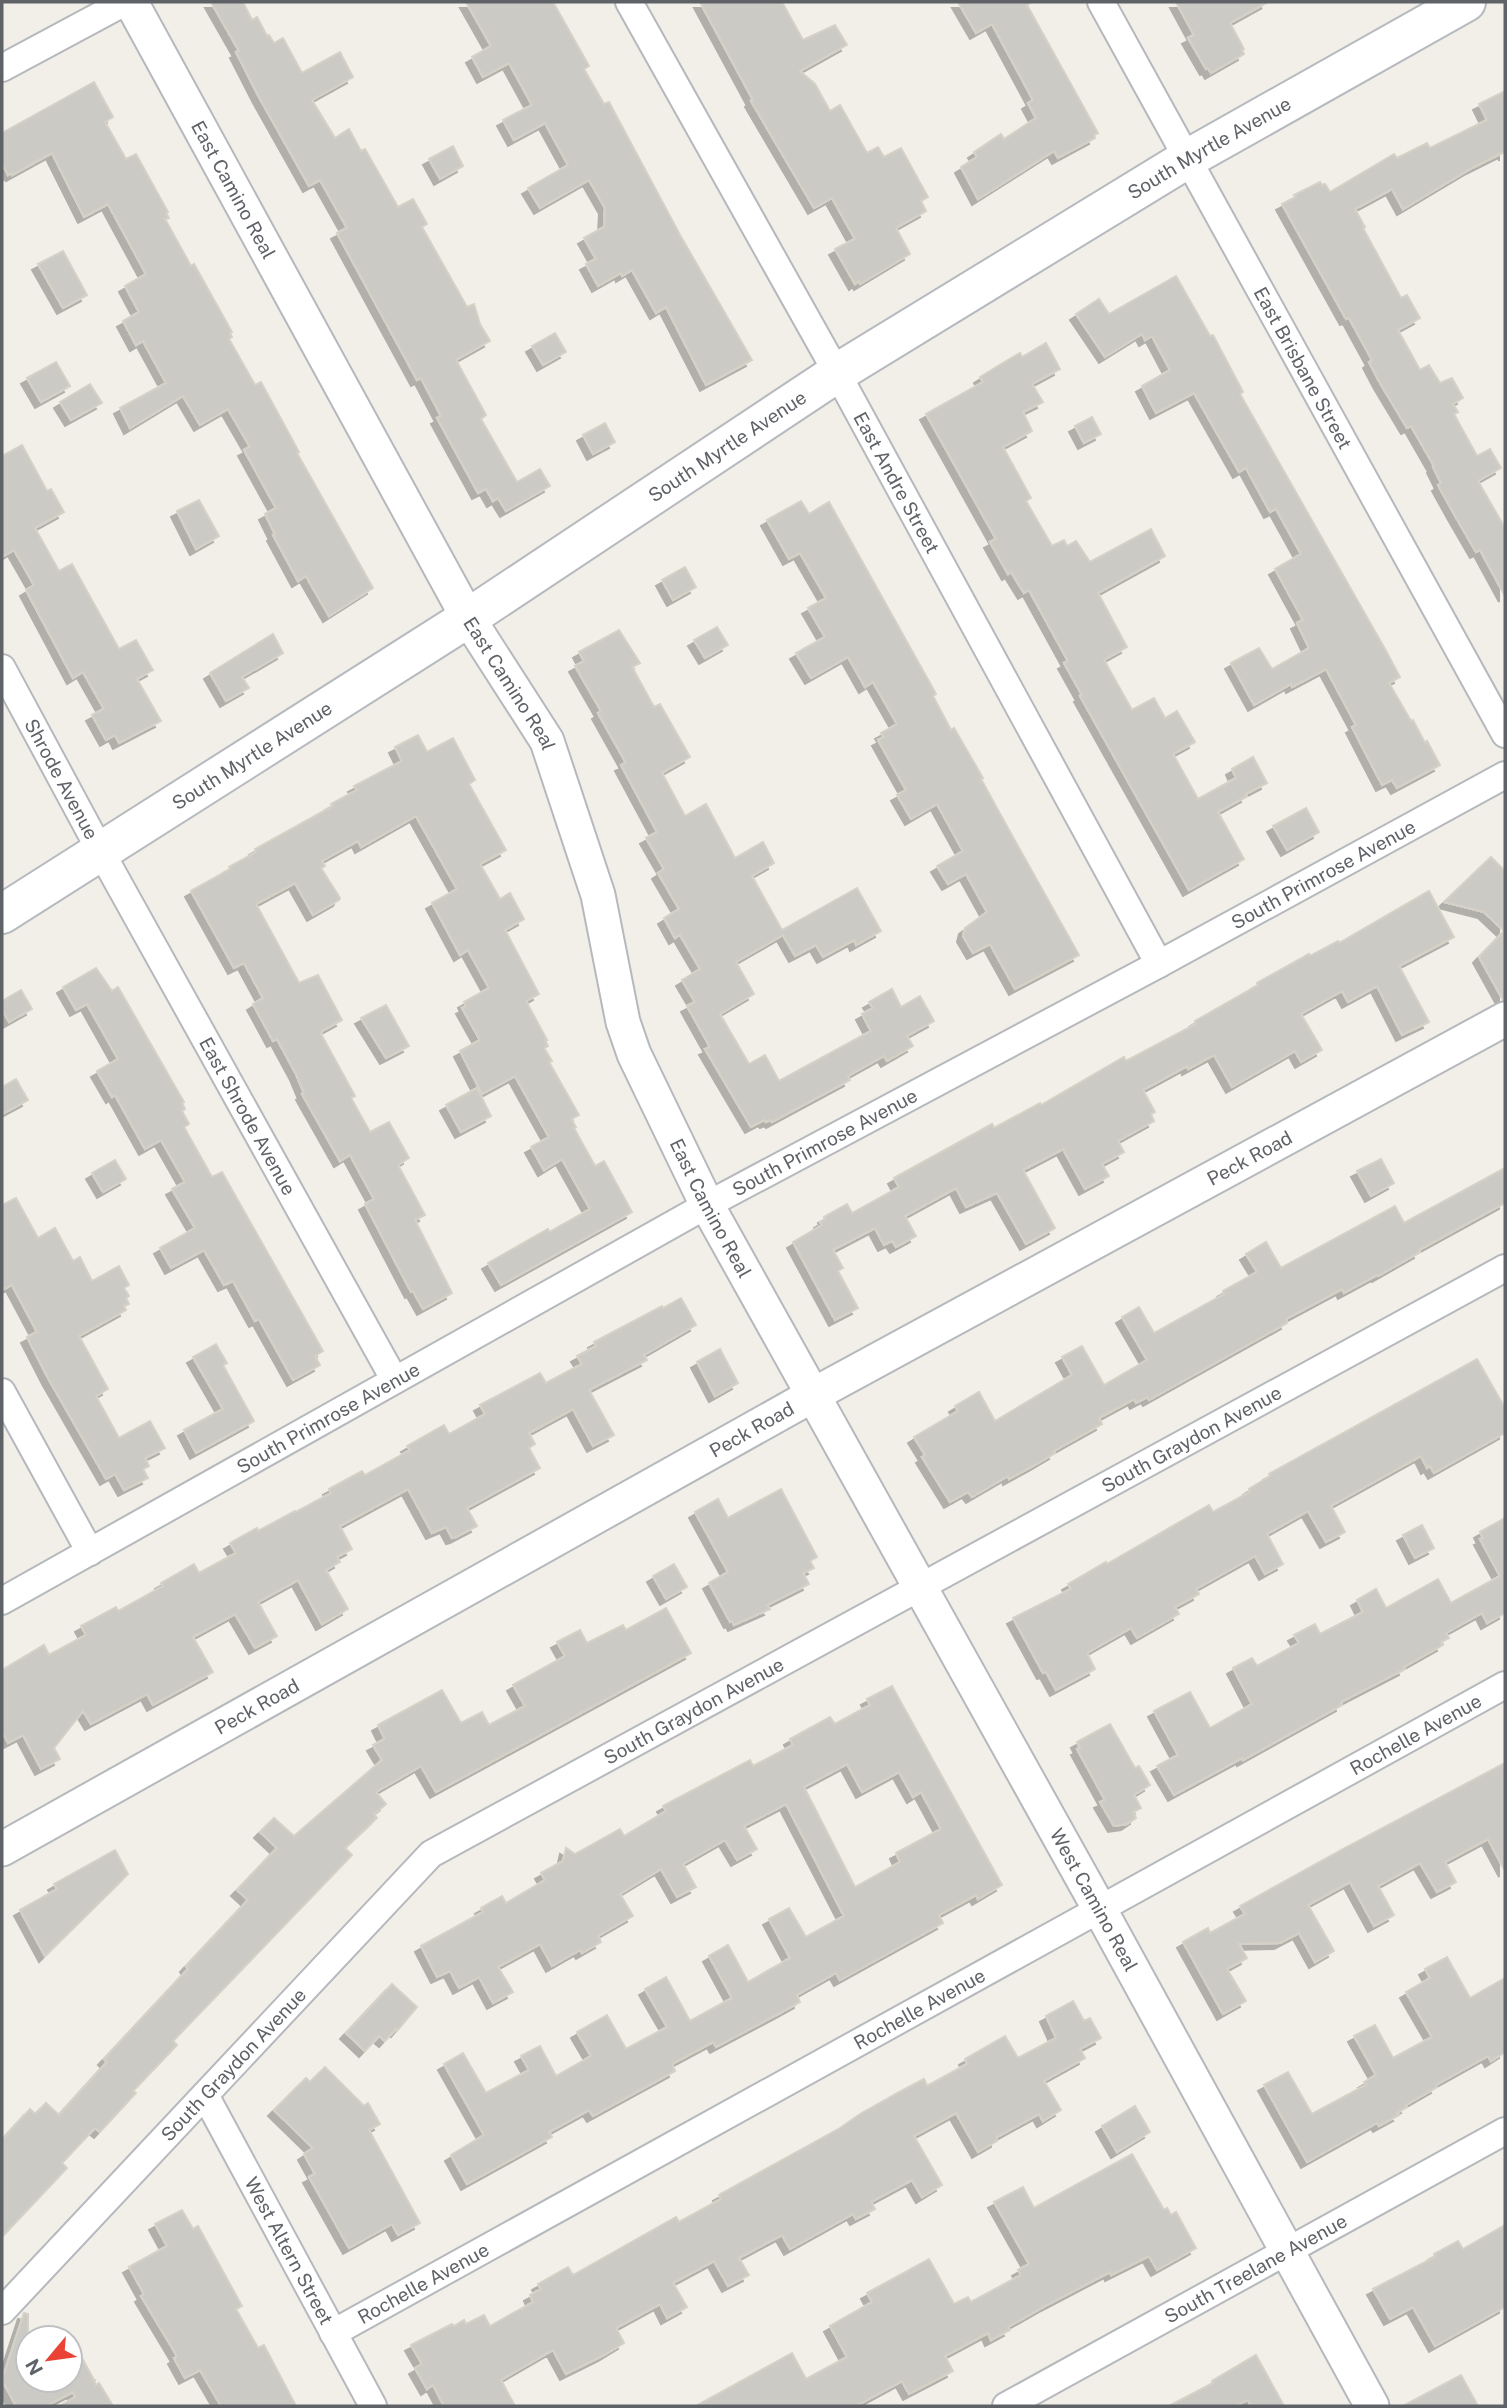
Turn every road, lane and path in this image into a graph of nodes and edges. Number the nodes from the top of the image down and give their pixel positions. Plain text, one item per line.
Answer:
1 (125, 2) edge
2 (131, 2) edge
3 (629, 2) edge
4 (1101, 2) edge
5 (1466, 2) edge
6 (2, 68) edge
7 (1187, 159) junction
8 (837, 373) junction
9 (468, 618) junction
10 (2, 668) edge
11 (1505, 734) edge
12 (1505, 775) edge
13 (101, 852) junction
14 (2, 914) edge
15 (1158, 964) junction
16 (1505, 1019) edge
17 (707, 1205) junction
18 (1505, 1268) edge
19 (394, 1379) junction
20 (2, 1392) edge
21 (813, 1395) junction
22 (90, 1552) junction
23 (920, 1588) junction
24 (2, 1601) edge
25 (1505, 1685) edge
26 (2, 1849) edge
27 (1099, 1908) junction
28 (205, 2095) junction
29 (1505, 2131) edge
30 (1286, 2251) junction
31 (2, 2311) edge
32 (333, 2333) junction
33 (373, 2406) edge
34 (1006, 2406) edge
35 (1373, 2406) edge

1 - 6 street
2 - 9 street, East Camino Real
3 - 8 street, East Andre Street
4 - 7 street, East Brisbane Street
5 - 7 main road, South Myrtle Avenue
7 - 8 main road, South Myrtle Avenue
7 - 11 street, East Brisbane Street
8 - 9 main road, South Myrtle Avenue
8 - 15 street, East Andre Street
9 - 13 main road, South Myrtle Avenue
9 - 17 street, East Camino Real
10 - 13 street, Shrode Avenue
12 - 15 street, South Primrose Avenue
13 - 14 main road, South Myrtle Avenue
13 - 19 street, East Shrode Avenue
15 - 17 street, South Primrose Avenue
16 - 21 street, Peck Road
17 - 19 street, South Primrose Avenue
17 - 21 street, East Camino Real
18 - 23 street, South Graydon Avenue
19 - 22 street, South Primrose Avenue
20 - 22 street
21 - 23 street, West Camino Real
21 - 26 street, Peck Road
22 - 24 street, South Primrose Avenue
23 - 27 street, West Camino Real
23 - 28 street, South Graydon Avenue
25 - 27 street, Rochelle Avenue
27 - 30 street, West Camino Real
27 - 32 street, Rochelle Avenue
28 - 31 street, South Graydon Avenue
28 - 32 street, West Altern Street
29 - 30 street, South Treelane Avenue
30 - 34 street, South Treelane Avenue
30 - 35 street, West Camino Real
32 - 33 street, West Altern Street

